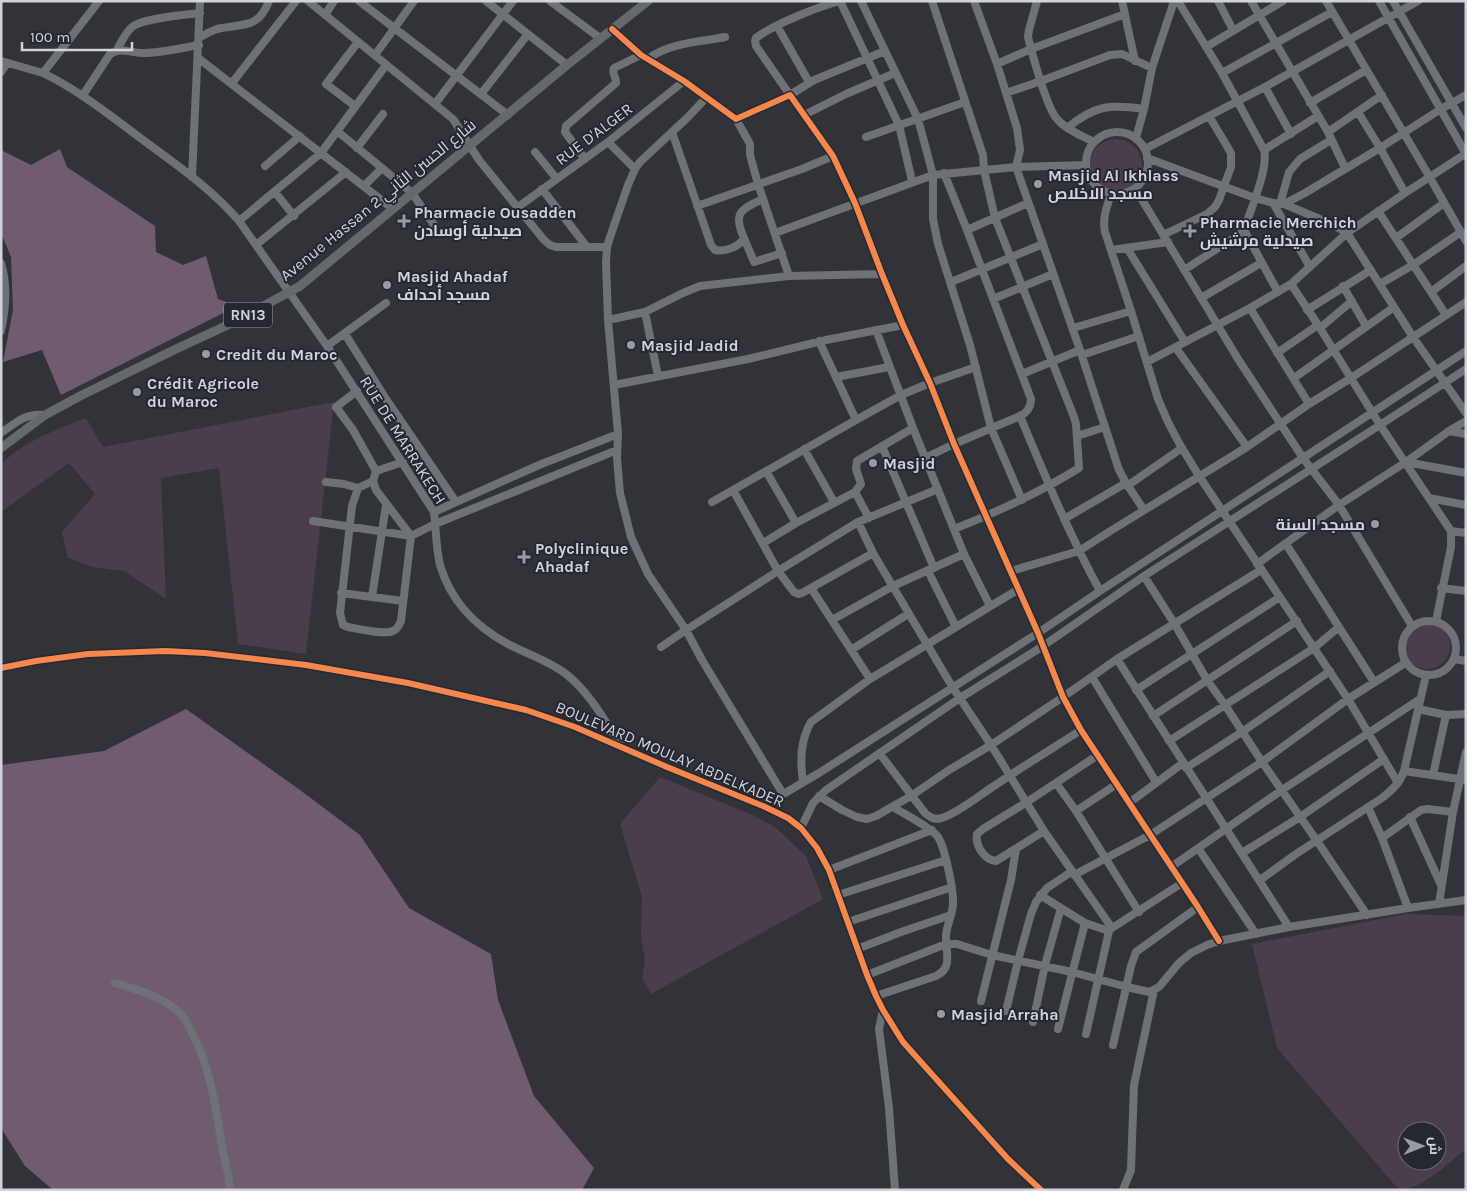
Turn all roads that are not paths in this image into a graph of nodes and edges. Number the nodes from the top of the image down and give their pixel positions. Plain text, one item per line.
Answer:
1 (99, 1) edge
2 (200, 1) edge
3 (269, 1) edge
4 (296, 1) edge
5 (308, 1) edge
6 (334, 1) edge
7 (359, 1) edge
8 (414, 1) edge
9 (486, 1) edge
10 (513, 1) edge
11 (550, 1) edge
12 (648, 1) edge
13 (840, 1) edge
14 (861, 1) edge
15 (932, 1) edge
16 (974, 1) edge
17 (1038, 1) edge
18 (1122, 1) edge
19 (1174, 1) edge
20 (1178, 1) edge
21 (1218, 1) edge
22 (1251, 1) edge
23 (1283, 1) edge
24 (1326, 1) edge
25 (1379, 1) edge
26 (1393, 1) edge
27 (1418, 1) edge
28 (1332, 12) junction
29 (1399, 12) junction
30 (200, 13) junction
31 (503, 14) junction
32 (1125, 14) junction
33 (325, 15) junction
34 (1259, 15) junction
35 (1388, 18) junction
36 (777, 26) junction
37 (395, 28) junction
38 (612, 29) junction
39 (1233, 30) junction
40 (528, 34) junction
41 (600, 38) junction
42 (725, 38) dead end
43 (1348, 41) junction
44 (199, 42) junction
45 (358, 42) junction
46 (1276, 44) junction
47 (1206, 47) junction
48 (1031, 49) junction
49 (116, 50) junction
50 (885, 50) junction
51 (375, 55) junction
52 (644, 57) junction
53 (198, 58) junction
54 (866, 58) junction
55 (1135, 61) junction
56 (4, 62) edge
57 (386, 64) junction
58 (997, 64) junction
59 (567, 65) junction
60 (1152, 68) junction
61 (1366, 70) junction
62 (1, 72) edge
63 (1222, 72) junction
64 (1292, 72) junction
65 (43, 73) junction
66 (895, 73) junction
67 (456, 75) junction
68 (684, 81) junction
69 (877, 81) junction
70 (1041, 81) junction
71 (810, 82) junction
72 (232, 83) junction
73 (1265, 87) junction
74 (1006, 93) junction
75 (481, 94) junction
76 (790, 94) junction
77 (1382, 95) junction
78 (1466, 95) edge
79 (83, 96) junction
80 (706, 98) junction
81 (965, 102) junction
82 (1237, 102) junction
83 (1310, 103) junction
84 (1451, 103) junction
85 (435, 104) junction
86 (355, 106) junction
87 (1144, 109) junction
88 (1441, 109) junction
89 (1358, 112) junction
90 (383, 114) dead end
91 (508, 115) junction
92 (804, 115) junction
93 (1210, 116) junction
94 (1318, 116) junction
95 (736, 119) junction
96 (918, 119) junction
97 (899, 125) junction
98 (1067, 128) junction
99 (1466, 128) edge
100 (337, 131) junction
101 (672, 132) junction
102 (1403, 133) junction
103 (1291, 134) junction
104 (300, 136) junction
105 (1330, 136) junction
106 (866, 137) dead end
107 (1136, 138) junction
108 (608, 142) junction
109 (1094, 142) junction
110 (470, 145) junction
111 (356, 148) junction
112 (1380, 148) junction
113 (1145, 149) junction
114 (1264, 150) junction
115 (321, 152) junction
116 (535, 152) dead end
117 (1466, 154) edge
118 (833, 156) junction
119 (1148, 158) junction
120 (584, 159) junction
121 (1086, 165) junction
122 (265, 166) dead end
123 (1016, 167) junction
124 (382, 168) junction
125 (1345, 168) junction
126 (635, 169) junction
127 (984, 170) junction
128 (346, 172) junction
129 (944, 173) junction
130 (933, 175) junction
131 (1429, 176) junction
132 (192, 177) junction
133 (557, 179) junction
134 (912, 182) junction
135 (758, 184) junction
136 (364, 186) junction
137 (1224, 186) junction
138 (1135, 188) junction
139 (542, 190) junction
140 (275, 192) junction
141 (412, 193) junction
142 (1404, 193) junction
143 (1111, 194) junction
144 (1255, 198) junction
145 (763, 199) junction
146 (855, 203) junction
147 (1028, 203) junction
148 (1444, 203) junction
149 (1279, 204) junction
150 (697, 206) junction
151 (518, 207) junction
152 (393, 209) junction
153 (1378, 211) junction
154 (294, 216) junction
155 (995, 218) junction
156 (239, 221) junction
157 (434, 225) dead end
158 (967, 230) junction
159 (1244, 230) junction
160 (1461, 232) junction
161 (775, 233) junction
162 (1347, 233) junction
163 (744, 238) junction
164 (1396, 238) junction
165 (1166, 239) junction
166 (1466, 241) edge
167 (1043, 244) junction
168 (256, 245) junction
169 (587, 246) junction
170 (607, 247) junction
171 (1127, 248) junction
172 (1111, 250) junction
173 (782, 253) junction
174 (1010, 257) junction
175 (1, 263) edge
176 (1261, 263) junction
177 (1413, 265) junction
178 (1466, 266) edge
179 (1310, 267) junction
180 (982, 270) junction
181 (1184, 270) junction
182 (1371, 270) junction
183 (882, 274) junction
184 (1053, 274) junction
185 (789, 276) junction
186 (950, 282) junction
187 (1291, 284) junction
188 (1380, 284) junction
189 (1343, 286) junction
190 (1023, 287) junction
191 (290, 292) junction
192 (1278, 292) junction
193 (1431, 292) junction
194 (1201, 298) junction
195 (993, 299) junction
196 (1352, 302) junction
197 (1466, 302) edge
198 (386, 303) dead end
199 (1394, 307) junction
200 (1250, 308) junction
201 (1307, 310) junction
202 (1131, 311) junction
203 (645, 312) junction
204 (1446, 315) junction
205 (608, 320) junction
206 (903, 325) junction
207 (1218, 325) junction
208 (1366, 326) junction
209 (1319, 327) junction
210 (1073, 328) junction
211 (876, 330) junction
212 (1, 331) edge
213 (345, 334) junction
214 (1139, 336) junction
215 (1413, 337) junction
216 (820, 341) junction
217 (1185, 342) junction
218 (327, 346) junction
219 (1176, 348) junction
220 (1333, 349) junction
221 (1466, 351) edge
222 (1081, 352) junction
223 (1277, 353) junction
224 (1052, 362) junction
225 (1147, 362) junction
226 (889, 367) junction
227 (976, 367) junction
228 (1466, 369) edge
229 (1436, 371) junction
230 (1022, 374) junction
231 (658, 376) junction
232 (836, 377) junction
233 (1294, 378) junction
234 (1351, 378) junction
235 (930, 383) junction
236 (1444, 383) junction
237 (614, 385) junction
238 (357, 391) junction
239 (901, 395) junction
240 (1309, 404) junction
241 (1373, 412) junction
242 (1466, 414) edge
243 (45, 415) junction
244 (1020, 416) junction
245 (856, 420) junction
246 (1466, 421) edge
247 (1280, 423) junction
248 (1380, 425) junction
249 (1105, 426) junction
250 (913, 428) junction
251 (992, 428) junction
252 (1448, 431) junction
253 (1, 433) edge
254 (618, 434) junction
255 (1466, 434) edge
256 (1077, 436) junction
257 (954, 444) junction
258 (882, 446) junction
259 (1247, 447) junction
260 (1, 448) edge
261 (1182, 448) junction
262 (804, 449) junction
263 (617, 450) junction
264 (926, 458) junction
265 (1303, 458) junction
266 (403, 462) junction
267 (1406, 462) junction
268 (1311, 470) junction
269 (376, 471) junction
270 (766, 471) junction
271 (1466, 473) edge
272 (1199, 476) junction
273 (373, 481) junction
274 (326, 482) dead end
275 (1126, 484) junction
276 (1049, 486) junction
277 (358, 488) junction
278 (938, 489) junction
279 (733, 490) junction
280 (855, 492) junction
281 (1429, 498) junction
282 (1022, 500) junction
283 (456, 502) junction
284 (712, 502) dead end
285 (834, 502) junction
286 (906, 503) junction
287 (386, 505) junction
288 (1339, 505) junction
289 (1466, 505) edge
290 (1144, 510) junction
291 (434, 512) junction
292 (1223, 512) junction
293 (987, 516) junction
294 (869, 518) junction
295 (1064, 519) junction
296 (313, 521) dead end
297 (858, 522) junction
298 (1230, 522) junction
299 (796, 523) junction
300 (435, 524) junction
301 (350, 526) junction
302 (954, 529) junction
303 (382, 531) junction
304 (1450, 531) junction
305 (1466, 533) edge
306 (410, 536) junction
307 (763, 543) junction
308 (1286, 544) junction
309 (1079, 551) junction
310 (873, 554) junction
311 (964, 554) junction
312 (1259, 567) junction
313 (931, 569) junction
314 (778, 570) junction
315 (1011, 570) junction
316 (1144, 576) junction
317 (893, 586) junction
318 (811, 588) junction
319 (1441, 588) junction
320 (1019, 589) junction
321 (1100, 591) junction
322 (1466, 591) edge
323 (342, 593) junction
324 (372, 597) junction
325 (1280, 597) junction
326 (403, 601) junction
327 (990, 606) junction
328 (908, 614) junction
329 (832, 620) junction
330 (1297, 621) junction
331 (1436, 621) junction
332 (1174, 623) junction
333 (1412, 626) junction
334 (1339, 627) junction
335 (956, 628) junction
336 (686, 630) junction
337 (1038, 633) junction
338 (927, 644) junction
339 (1043, 646) junction
340 (662, 648) dead end
341 (1314, 648) junction
342 (851, 650) junction
343 (1192, 655) junction
344 (1454, 658) junction
345 (1117, 659) junction
346 (1466, 661) edge
347 (1405, 663) junction
348 (1, 668) edge
349 (1330, 671) junction
350 (1426, 676) junction
351 (1092, 677) junction
352 (870, 680) junction
353 (1207, 680) junction
354 (1374, 682) junction
355 (953, 688) junction
356 (1136, 690) junction
357 (1063, 697) junction
358 (960, 698) junction
359 (1348, 699) junction
360 (1420, 699) junction
361 (1225, 705) junction
362 (1418, 709) junction
363 (1466, 714) edge
364 (1446, 715) junction
365 (1153, 716) junction
366 (1081, 730) junction
367 (1242, 732) junction
368 (1368, 732) junction
369 (1169, 742) junction
370 (991, 745) junction
371 (622, 746) junction
372 (1466, 752) edge
373 (880, 754) junction
374 (1098, 755) junction
375 (1384, 759) junction
376 (1262, 762) junction
377 (1185, 765) junction
378 (1404, 771) junction
379 (1010, 775) junction
380 (1433, 775) junction
381 (1463, 780) edge
382 (803, 782) junction
383 (1156, 782) junction
384 (1056, 783) junction
385 (1398, 783) junction
386 (1117, 784) junction
387 (1282, 790) junction
388 (783, 794) junction
389 (819, 796) junction
390 (911, 796) junction
391 (1206, 799) junction
392 (1027, 802) junction
393 (1129, 802) junction
394 (763, 806) junction
395 (893, 807) junction
396 (1368, 807) junction
397 (1076, 811) junction
398 (1453, 812) junction
399 (1300, 817) junction
400 (1410, 818) junction
401 (800, 828) junction
402 (1225, 829) junction
403 (932, 830) junction
404 (1044, 831) junction
405 (1150, 835) junction
406 (1382, 838) junction
407 (1317, 841) junction
408 (1198, 848) junction
409 (1016, 849) junction
410 (1242, 853) junction
411 (1106, 859) junction
412 (946, 860) junction
413 (1171, 866) junction
414 (829, 870) junction
415 (1072, 874) junction
416 (1260, 880) junction
417 (1182, 883) junction
418 (1441, 885) junction
419 (952, 887) junction
420 (838, 895) junction
421 (1040, 895) junction
422 (1466, 900) edge
423 (1439, 904) junction
424 (1198, 907) junction
425 (1061, 908) junction
426 (1408, 908) junction
427 (1139, 912) junction
428 (951, 915) junction
429 (1367, 915) junction
430 (848, 922) junction
431 (1085, 923) junction
432 (1289, 927) junction
433 (1110, 929) junction
434 (1256, 934) junction
435 (1219, 941) junction
436 (951, 944) junction
437 (857, 949) junction
438 (992, 955) junction
439 (1018, 961) junction
440 (1045, 965) junction
441 (1072, 972) junction
442 (867, 975) junction
443 (1098, 978) junction
444 (115, 982) dead end
445 (1127, 988) junction
446 (1154, 990) junction
447 (876, 996) junction
448 (981, 1001) dead end
449 (883, 1010) junction
450 (1006, 1011) dead end
451 (1033, 1022) dead end
452 (1058, 1029) dead end
453 (1086, 1034) dead end
454 (1113, 1045) dead end
455 (230, 1190) edge
456 (895, 1190) edge
457 (1041, 1190) edge
458 (1123, 1190) edge

1 - 65 street
2 - 30 street
3 - 44 street
4 - 72 street
5 - 33 street
6 - 33 street
7 - 37 street
8 - 37 street
9 - 31 street
10 - 31 street
11 - 41 street
12 - 38 main road, Avenue Hassan 2 شارع الحسن الثاني / RN13
13 - 36 street
13 - 54 street
14 - 50 street
15 - 81 street
16 - 58 street
17 - 48 street
18 - 32 street
19 - 60 street
20 - 47 street
21 - 39 street
22 - 34 street
23 - 34 street
24 - 28 street
25 - 35 street
26 - 29 street
27 - 29 street
28 - 43 street
28 - 46 street
29 - 35 street
29 - 84 street
30 - 44 street
30 - 49 street
31 - 40 street
31 - 67 street
32 - 48 street
32 - 55 street
33 - 45 street
34 - 39 street
34 - 46 street
35 - 43 street
35 - 88 street
36 - 71 street
36 - 76 street
37 - 51 street
37 - 67 street
38 - 41 main road, Avenue Hassan 2 شارع الحسن الثاني / RN13
38 - 52 street
39 - 47 street
40 - 59 street
40 - 75 street
41 - 59 main road, Avenue Hassan 2 شارع الحسن الثاني / RN13
42 - 52 street
43 - 61 street
43 - 64 street
44 - 49 street
44 - 53 street
45 - 51 street
45 - 86 street
46 - 63 street
46 - 64 street
47 - 63 street
48 - 58 street
48 - 70 street
49 - 79 street
50 - 54 street
50 - 66 street
51 - 57 street
52 - 68 street
52 - 120 street
53 - 72 street
53 - 132 street
54 - 69 street
54 - 71 street
55 - 60 street
55 - 70 street
56 - 62 street
56 - 65 street, RUE DE MARRAKECH
57 - 85 street
57 - 86 street
58 - 74 street
59 - 91 main road, Avenue Hassan 2 شارع الحسن الثاني / RN13
60 - 87 street
61 - 77 street
61 - 83 street
63 - 82 street
64 - 73 street
64 - 83 street
65 - 79 street, RUE DE MARRAKECH
66 - 69 street
66 - 96 street
67 - 75 street
67 - 85 street
68 - 80 street
68 - 108 street, RUE D'ALGER
69 - 92 street
69 - 97 street
70 - 74 street
70 - 98 street
71 - 76 street
72 - 104 street
73 - 82 street
73 - 103 street
74 - 123 street
75 - 91 street
76 - 92 street
76 - 95 street
77 - 89 street
77 - 102 street
78 - 84 street
79 - 132 street, RUE DE MARRAKECH
80 - 95 street
80 - 101 street
81 - 96 street
81 - 127 street
82 - 93 street
82 - 114 street
83 - 94 street
84 - 88 street
84 - 99 street
85 - 110 street
86 - 100 street
87 - 98 street
87 - 107 street
88 - 102 street
88 - 117 street
89 - 105 street
89 - 112 street
90 - 111 street
91 - 110 main road, Avenue Hassan 2 شارع الحسن الثاني / RN13
92 - 118 street
93 - 113 street
93 - 137 street
94 - 103 street
94 - 105 street
95 - 135 street
96 - 97 street
96 - 130 street
97 - 106 street
97 - 134 street
98 - 109 street
100 - 111 street
100 - 115 street
101 - 126 street
101 - 150 street
102 - 112 street
102 - 131 street
103 - 114 street
104 - 115 street
104 - 122 street
105 - 125 street
105 - 149 street
107 - 109 street
107 - 113 street
108 - 120 street, RUE D'ALGER
108 - 126 street
109 - 121 street
110 - 141 main road, Avenue Hassan 2 شارع الحسن الثاني / RN13
110 - 151 street
111 - 124 street
112 - 125 street
112 - 142 street
113 - 119 street
114 - 144 street
115 - 128 street
115 - 140 street
116 - 133 street
117 - 131 street
118 - 135 street
118 - 146 street
119 - 137 street
119 - 138 street
120 - 133 street, RUE D'ALGER
121 - 123 street
121 - 143 street
123 - 127 street
123 - 147 street
124 - 136 street
124 - 141 street
125 - 149 street
126 - 170 street
127 - 129 street
127 - 155 street
128 - 136 street
128 - 154 street
129 - 130 street
129 - 158 street
130 - 134 street
130 - 186 street
131 - 142 street
131 - 148 street
132 - 156 street, RUE DE MARRAKECH
133 - 139 street, RUE D'ALGER
134 - 146 street
135 - 145 street
135 - 150 street
136 - 152 street
137 - 144 street
137 - 165 street
138 - 143 street
138 - 165 street
139 - 151 street, RUE D'ALGER
139 - 169 street
140 - 154 street
140 - 156 street
141 - 152 main road, Avenue Hassan 2 شارع الحسن الثاني / RN13
141 - 157 street
142 - 153 street
143 - 172 street
144 - 149 street
144 - 159 street
145 - 161 street
145 - 163 street
146 - 161 street
146 - 183 street
147 - 155 street
147 - 167 street
148 - 160 street
148 - 164 street
149 - 162 street
149 - 179 street
150 - 163 street
151 - 169 street
152 - 191 main road, Avenue Hassan 2 شارع الحسن الثاني / RN13
153 - 162 street
153 - 164 street
154 - 168 street
155 - 158 street
155 - 174 street
156 - 168 street, RUE DE MARRAKECH
158 - 180 street
159 - 176 street
159 - 181 street
160 - 166 street
160 - 177 street
161 - 173 street
162 - 179 street
162 - 182 street
163 - 173 street
164 - 177 street
165 - 171 street
165 - 181 street
167 - 174 street
167 - 184 street
168 - 191 street, RUE DE MARRAKECH
169 - 170 street
170 - 205 street
171 - 172 street
171 - 217 street
172 - 202 street
173 - 185 street
174 - 180 street
174 - 190 street
175 - 212 street
176 - 192 street
176 - 194 street
177 - 188 street
177 - 193 street
178 - 193 street
179 - 187 street
180 - 186 street
180 - 195 street
181 - 194 street
182 - 188 street
182 - 189 street
183 - 185 street
183 - 206 street
184 - 190 street
184 - 210 street
185 - 203 street
186 - 227 street
187 - 192 street
187 - 201 street
188 - 199 street
189 - 196 street
189 - 201 street
190 - 195 street
190 - 224 street
191 - 218 street, RUE DE MARRAKECH
191 - 243 main road, Avenue Hassan 2 شارع الحسن الثاني / RN13
192 - 200 street
193 - 204 street
194 - 207 street
195 - 230 street
196 - 208 street
196 - 209 street
197 - 204 street
198 - 213 street
199 - 208 street
199 - 215 street
200 - 207 street
200 - 223 street
201 - 209 street
202 - 210 street
202 - 214 street
203 - 205 street
203 - 231 street
204 - 215 street
205 - 237 street
206 - 211 street
206 - 235 street
207 - 217 street
207 - 247 street
208 - 220 street
209 - 220 street
209 - 223 street
210 - 222 street
211 - 216 street
211 - 226 street
213 - 218 street
213 - 283 street
214 - 222 street
214 - 225 street
215 - 229 street
215 - 234 street
216 - 231 street
216 - 232 street
217 - 219 street
218 - 238 street, RUE DE MARRAKECH
219 - 225 street
219 - 259 street
220 - 233 street
220 - 234 street
221 - 229 street
222 - 224 street
222 - 249 street
223 - 233 street
224 - 230 street
224 - 256 street
225 - 261 street
226 - 232 street
226 - 239 street
227 - 235 street
227 - 251 street
228 - 236 street
229 - 236 street
229 - 241 street
230 - 244 street
231 - 237 street
232 - 245 street
233 - 240 street
234 - 240 street
234 - 241 street
235 - 239 street
235 - 257 street
236 - 242 street
236 - 248 street
237 - 254 street
238 - 266 street, RUE DE MARRAKECH
238 - 269 street
239 - 245 street
239 - 250 street
240 - 247 street
241 - 248 street
241 - 265 street
243 - 253 street
243 - 260 main road, Avenue Hassan 2 شارع الحسن الثاني / RN13
244 - 251 street
244 - 276 street
245 - 262 street
246 - 252 street
247 - 259 street
247 - 265 street
248 - 267 street
248 - 268 street
249 - 256 street
249 - 275 street
250 - 258 street
250 - 264 street
251 - 257 street
251 - 282 street
252 - 255 street
252 - 267 street
254 - 263 street
254 - 283 street
256 - 276 street
257 - 264 street
257 - 293 street
258 - 280 street
258 - 286 street
259 - 272 street
261 - 272 street
261 - 275 street
262 - 270 street
262 - 285 street
263 - 300 street
263 - 336 street
264 - 278 street
265 - 268 street
265 - 292 street
266 - 269 street
266 - 291 street, RUE DE MARRAKECH
267 - 271 street
267 - 281 street
267 - 288 street
268 - 288 street
268 - 298 street
269 - 273 street
270 - 279 street
270 - 299 street
272 - 290 street
272 - 292 street
273 - 277 street
273 - 287 street
274 - 277 street
275 - 290 street
275 - 295 street
276 - 282 street
276 - 295 street
277 - 301 street
278 - 286 street
278 - 302 street
279 - 284 street
279 - 307 street
280 - 285 street
280 - 294 street
281 - 289 street
281 - 304 street
282 - 293 street
283 - 291 street
285 - 299 street
286 - 294 street
286 - 313 street
287 - 303 street
287 - 306 street
288 - 308 street
288 - 333 street
290 - 309 street
291 - 300 street, RUE DE MARRAKECH
292 - 298 street
292 - 321 street
293 - 302 street
293 - 315 street
294 - 297 street
295 - 309 street
296 - 301 street
297 - 310 street
297 - 314 street
298 - 312 street
298 - 316 street
299 - 307 street
300 - 306 street
300 - 371 street, RUE DE MARRAKECH
301 - 303 street
301 - 323 street
302 - 311 street
303 - 306 street
303 - 324 street
304 - 305 street
304 - 319 street
306 - 326 street
307 - 314 street
308 - 312 street
308 - 334 street
309 - 315 street
309 - 321 street
310 - 317 street
310 - 318 street
311 - 313 street
311 - 327 street
312 - 325 street
312 - 332 street
313 - 317 street
313 - 335 street
314 - 318 street
314 - 336 street
315 - 320 street
316 - 332 street
316 - 339 street
317 - 328 street
317 - 329 street
318 - 329 street
319 - 322 street
319 - 331 street
320 - 327 street
320 - 337 street
321 - 337 street
323 - 324 street
323 - 326 street
324 - 326 street
325 - 330 street
325 - 343 street
327 - 335 street
328 - 338 street
328 - 342 street
329 - 342 street
330 - 341 street
330 - 353 street
331 - 333 street
331 - 344 street
332 - 343 street
332 - 345 street
333 - 347 street
334 - 341 street
334 - 354 street
335 - 338 street
336 - 340 street
336 - 388 street
337 - 339 street
337 - 355 street
338 - 352 street
338 - 355 street
339 - 357 street
339 - 358 street
341 - 349 street
341 - 361 street
342 - 352 street
343 - 353 street
343 - 356 street
344 - 346 street
344 - 350 street
345 - 351 street
345 - 356 street
347 - 350 street
347 - 354 street
348 - 371 street, BOULEVARD MOULAY ABDELKADER
349 - 359 street
349 - 367 street
350 - 360 street
351 - 357 street
351 - 383 street
352 - 382 street
353 - 361 street
353 - 365 street
354 - 359 street
355 - 358 street
355 - 382 street
356 - 365 street
357 - 366 street
357 - 370 street
358 - 370 street
358 - 373 street
359 - 368 street
359 - 376 street
360 - 362 street
360 - 368 street
361 - 367 street
361 - 369 street
362 - 364 street
362 - 378 street
363 - 364 street
364 - 380 street
365 - 369 street
366 - 374 street
366 - 379 street
367 - 376 street
367 - 377 street
368 - 375 street
368 - 387 street
369 - 377 street
370 - 379 street
370 - 390 street
371 - 394 street, BOULEVARD MOULAY ABDELKADER
372 - 381 street
373 - 389 street
373 - 390 street
374 - 384 street
374 - 386 street
375 - 385 street
375 - 399 street
376 - 387 street
376 - 391 street
377 - 383 street
377 - 391 street
378 - 380 street
378 - 385 street
379 - 390 street
379 - 392 street
380 - 381 street
381 - 398 street
382 - 388 street
383 - 393 street
384 - 392 street
384 - 397 street
385 - 396 street
386 - 393 street
386 - 397 street
387 - 399 street
387 - 402 street
388 - 394 street
389 - 395 street
389 - 401 street
390 - 395 street
391 - 402 street
391 - 405 street
392 - 404 street
392 - 409 street
393 - 405 street
394 - 401 street, BOULEVARD MOULAY ABDELKADER
395 - 403 street
396 - 406 street
396 - 407 street
397 - 411 street
398 - 400 street
398 - 418 street
399 - 407 street
399 - 410 street
400 - 406 street
400 - 418 street
401 - 414 street, BOULEVARD MOULAY ABDELKADER
402 - 408 street
402 - 410 street
403 - 412 street
403 - 414 street
404 - 409 street
404 - 415 street
405 - 411 street
405 - 413 street
406 - 426 street
407 - 416 street
407 - 429 street
408 - 413 street
408 - 434 street
409 - 438 street
410 - 416 street
411 - 415 street
411 - 427 street
412 - 419 street
412 - 420 street
413 - 417 street
414 - 420 street, BOULEVARD MOULAY ABDELKADER
415 - 421 street
415 - 433 street
416 - 432 street
417 - 424 street
417 - 427 street
418 - 423 street
419 - 428 street
419 - 430 street
420 - 430 street, BOULEVARD MOULAY ABDELKADER
421 - 425 street
421 - 439 street
422 - 423 street
423 - 426 street
424 - 435 street
424 - 445 street
425 - 431 street
425 - 440 street
426 - 429 street
427 - 433 street
428 - 436 street
428 - 437 street
429 - 432 street
430 - 437 street, BOULEVARD MOULAY ABDELKADER
431 - 433 street
431 - 441 street
432 - 434 street
433 - 443 street
434 - 435 street
435 - 446 street
436 - 438 street
436 - 442 street
436 - 447 street
437 - 442 street, BOULEVARD MOULAY ABDELKADER
438 - 439 street
438 - 448 street
439 - 440 street
439 - 450 street
440 - 441 street
440 - 451 street
441 - 443 street
441 - 452 street
442 - 447 street, BOULEVARD MOULAY ABDELKADER
443 - 445 street
443 - 453 street
444 - 455 street
445 - 446 street
445 - 454 street
446 - 458 street
447 - 449 street, BOULEVARD MOULAY ABDELKADER
449 - 456 street
449 - 457 street, BOULEVARD MOULAY ABDELKADER

